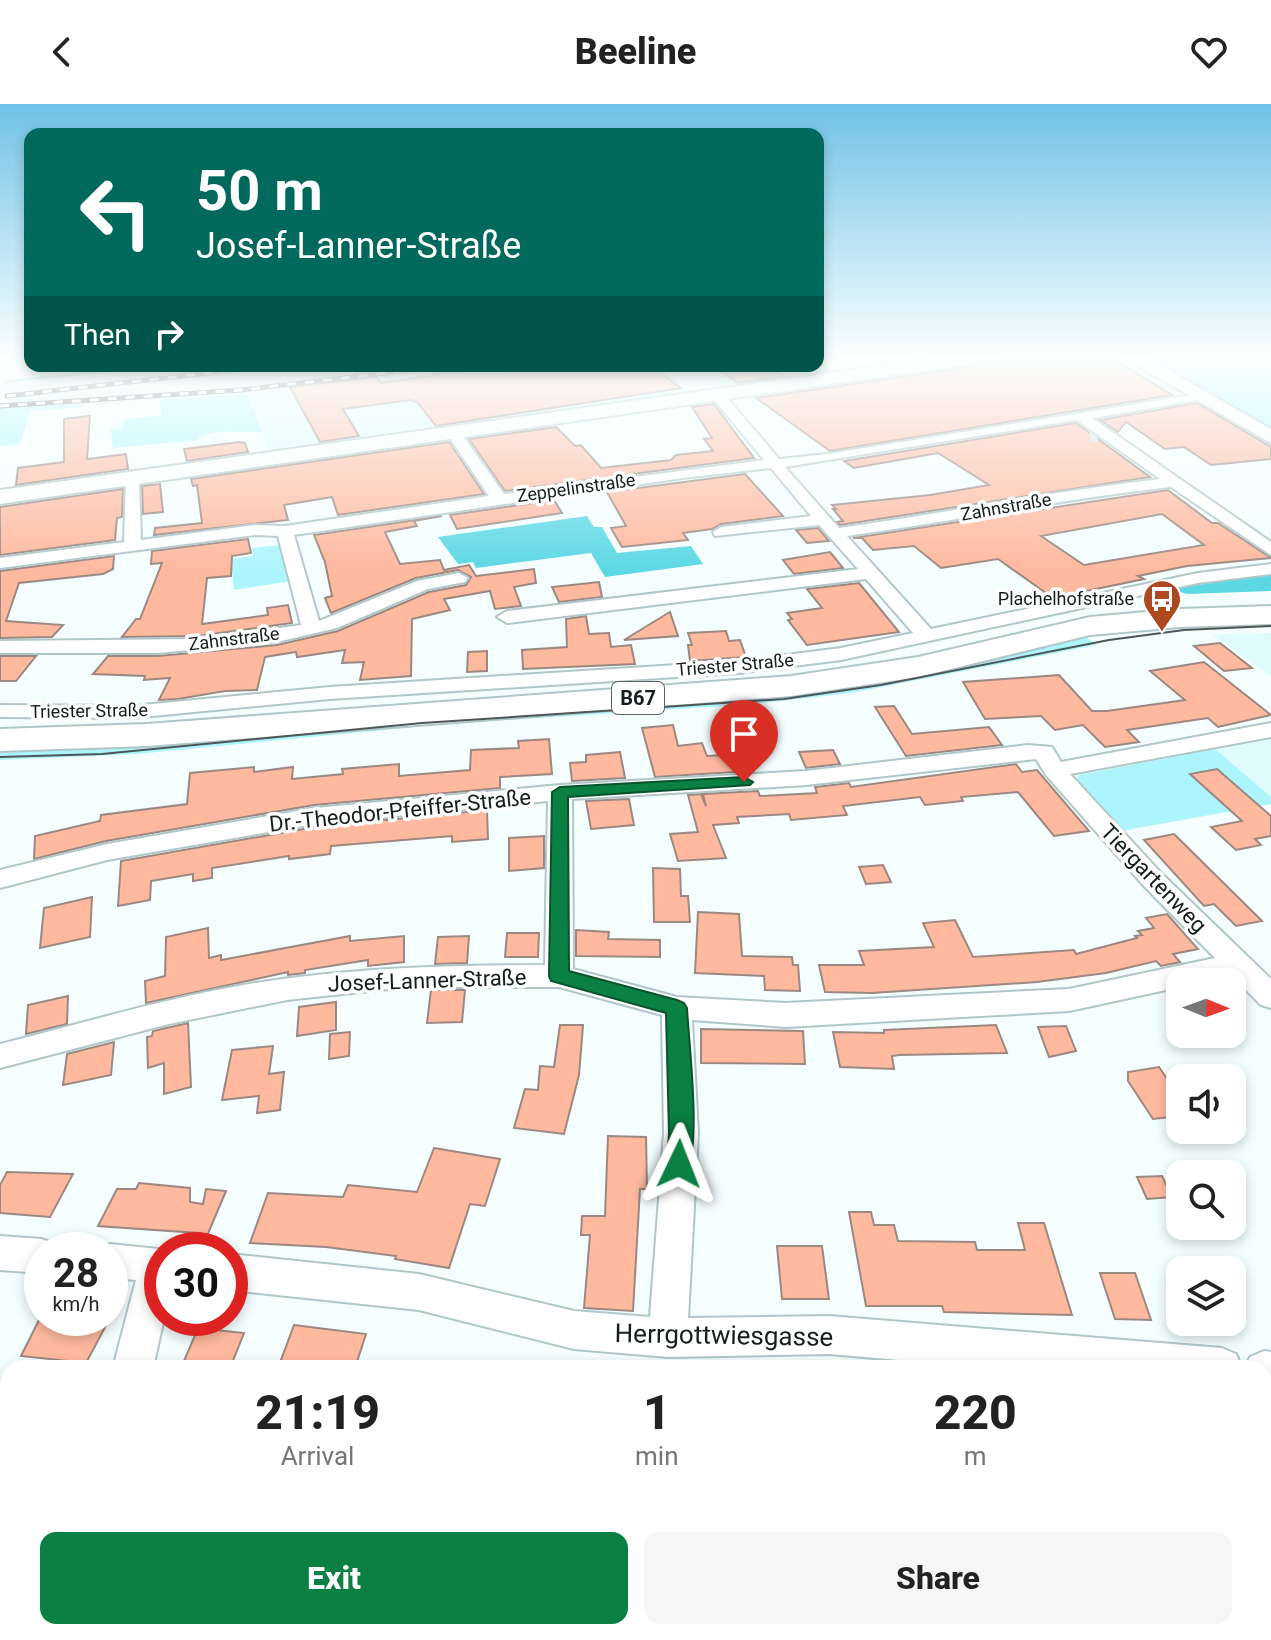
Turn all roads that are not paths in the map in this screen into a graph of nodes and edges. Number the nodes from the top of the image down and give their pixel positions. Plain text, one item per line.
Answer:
1 (477, 429) edge
2 (745, 429) edge
3 (1004, 429) edge
4 (1099, 429) tunnel mouth
5 (453, 432) junction
6 (773, 463) junction
7 (131, 479) junction
8 (1177, 482) junction
9 (0, 497) edge
10 (499, 499) junction
11 (823, 520) junction
12 (285, 531) junction
13 (721, 532) dead end
14 (836, 533) junction
15 (133, 546) junction
16 (1271, 550) edge
17 (0, 563) edge
18 (1271, 569) edge
19 (872, 573) junction
20 (459, 578) dead end
21 (1271, 598) edge
22 (1271, 615) edge
23 (507, 617) dead end
24 (312, 629) junction
25 (927, 636) junction
26 (0, 647) edge
27 (0, 711) edge
28 (0, 720) edge
29 (1271, 730) edge
30 (0, 740) edge
31 (1049, 761) junction
32 (560, 792) junction
33 (0, 879) edge
34 (1238, 964) junction
35 (559, 976) junction
36 (1271, 997) edge
37 (677, 1008) junction
38 (0, 1056) edge
39 (0, 1253) edge
40 (24, 1255) edge
41 (248, 1274) edge
42 (144, 1326) edge
43 (668, 1338) junction
44 (135, 1360) edge
45 (1127, 1360) edge

1 - 5 street
2 - 6 street
3 - 6 street, Zeppelinstraße
4 - 8 street
5 - 7 street
5 - 10 street
6 - 10 street, Zeppelinstraße
6 - 11 street
7 - 9 street
7 - 15 street
8 - 14 street, Zahnstraße
8 - 16 street
10 - 12 street, Zeppelinstraße
11 - 13 street
11 - 14 street
12 - 15 street, Zeppelinstraße
12 - 24 street
14 - 19 street
15 - 17 street, Zeppelinstraße
18 - 25 street, Triester Straße
19 - 23 street
19 - 25 street
20 - 24 street, Zahnstraße
21 - 28 main road, Triester Straße / B67
22 - 30 main road, Triester Straße / B67
24 - 26 street, Zahnstraße
25 - 27 street, Triester Straße
29 - 31 street, Dr.-Theodor-Pfeiffer-Straße
31 - 32 street, Dr.-Theodor-Pfeiffer-Straße
31 - 34 street, Tiergartenweg
32 - 33 street, Dr.-Theodor-Pfeiffer-Straße
32 - 35 street
34 - 36 street, Tiergartenweg
34 - 37 street, Josef-Lanner-Straße
35 - 37 street, Josef-Lanner-Straße
35 - 38 street, Josef-Lanner-Straße
37 - 43 street
39 - 40 street
41 - 43 street, Herrgottwiesgasse
42 - 44 street
43 - 45 street, Herrgottwiesgasse

